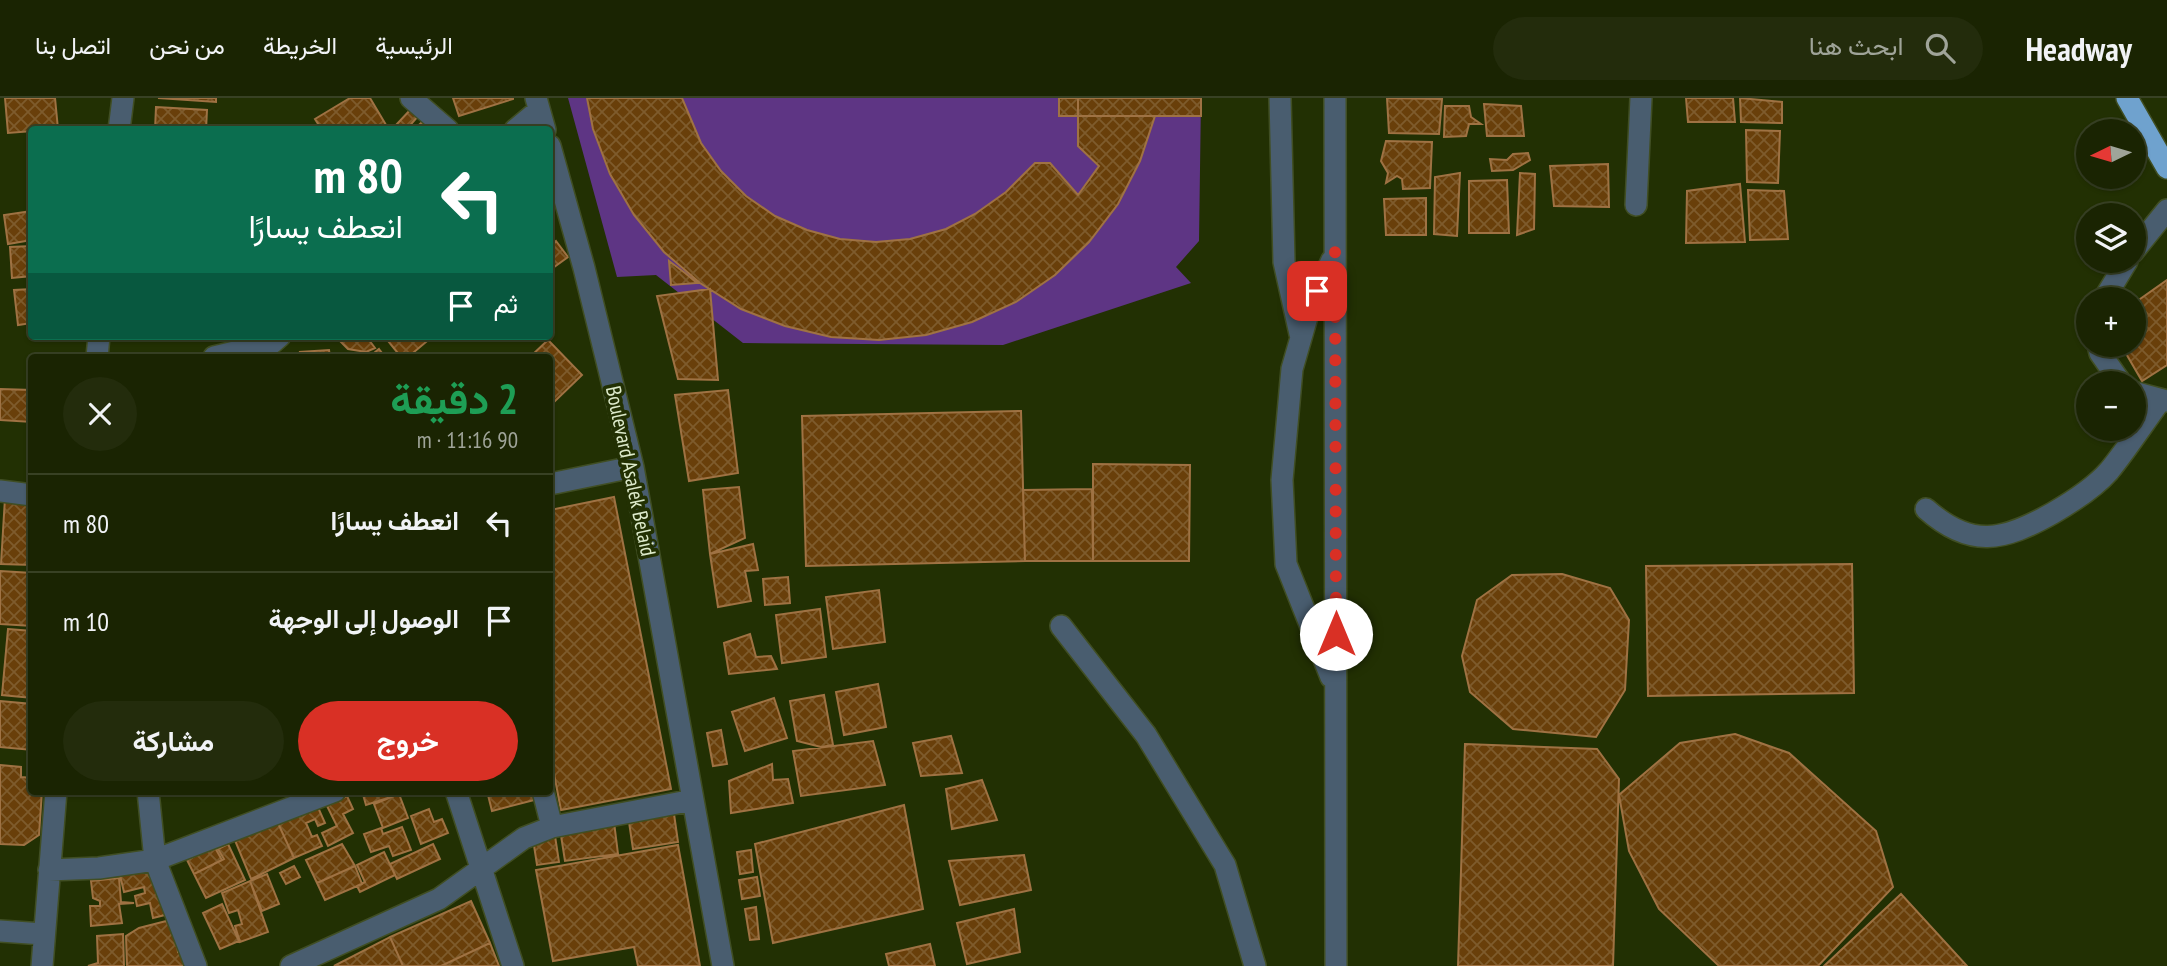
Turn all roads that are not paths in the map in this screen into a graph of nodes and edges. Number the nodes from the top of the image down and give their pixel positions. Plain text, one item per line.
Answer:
1 (123, 98) edge
2 (411, 98) edge
3 (1280, 98) edge
4 (1335, 98) edge
5 (1641, 98) edge
6 (2127, 98) edge
7 (540, 112) edge
8 (120, 126) edge
9 (443, 126) edge
10 (520, 126) edge
11 (553, 157) edge
12 (2167, 168) edge
13 (1636, 205) dead end
14 (2167, 210) edge
15 (2146, 237) edge
16 (1335, 252) junction
17 (1301, 339) junction
18 (275, 345) edge
19 (229, 354) edge
20 (2146, 396) edge
21 (2164, 401) edge
22 (634, 467) junction
23 (553, 483) edge
24 (0, 491) edge
25 (28, 494) edge
26 (1926, 509) dead end
27 (1061, 626) dead end
28 (1336, 688) junction
29 (56, 795) edge
30 (148, 795) edge
31 (457, 795) edge
32 (544, 795) edge
33 (307, 797) edge
34 (693, 800) junction
35 (552, 827) junction
36 (155, 860) junction
37 (482, 868) junction
38 (49, 870) junction
39 (0, 931) edge
40 (43, 934) junction
41 (43, 966) edge
42 (196, 966) edge
43 (291, 966) edge
44 (513, 966) edge
45 (723, 966) edge
46 (1255, 966) edge
47 (1336, 966) edge

1 - 8 street
2 - 9 street
3 - 17 street
4 - 16 street
5 - 13 street
6 - 12 highway
7 - 10 street
11 - 22 street, Boulevard Asalek Belaid
14 - 15 street
16 - 17 street
16 - 28 street
17 - 28 street
18 - 19 street
20 - 21 street
21 - 26 street
22 - 23 street
22 - 34 street, Boulevard Asalek Belaid
24 - 25 street
27 - 46 street
28 - 47 street
29 - 38 street
30 - 36 street
31 - 37 street
32 - 35 street
33 - 36 street
34 - 35 street
34 - 45 street, Boulevard Asalek Belaid
35 - 37 street
36 - 38 street
36 - 42 street
37 - 43 street
37 - 44 street
38 - 40 street
39 - 40 street
40 - 41 street

